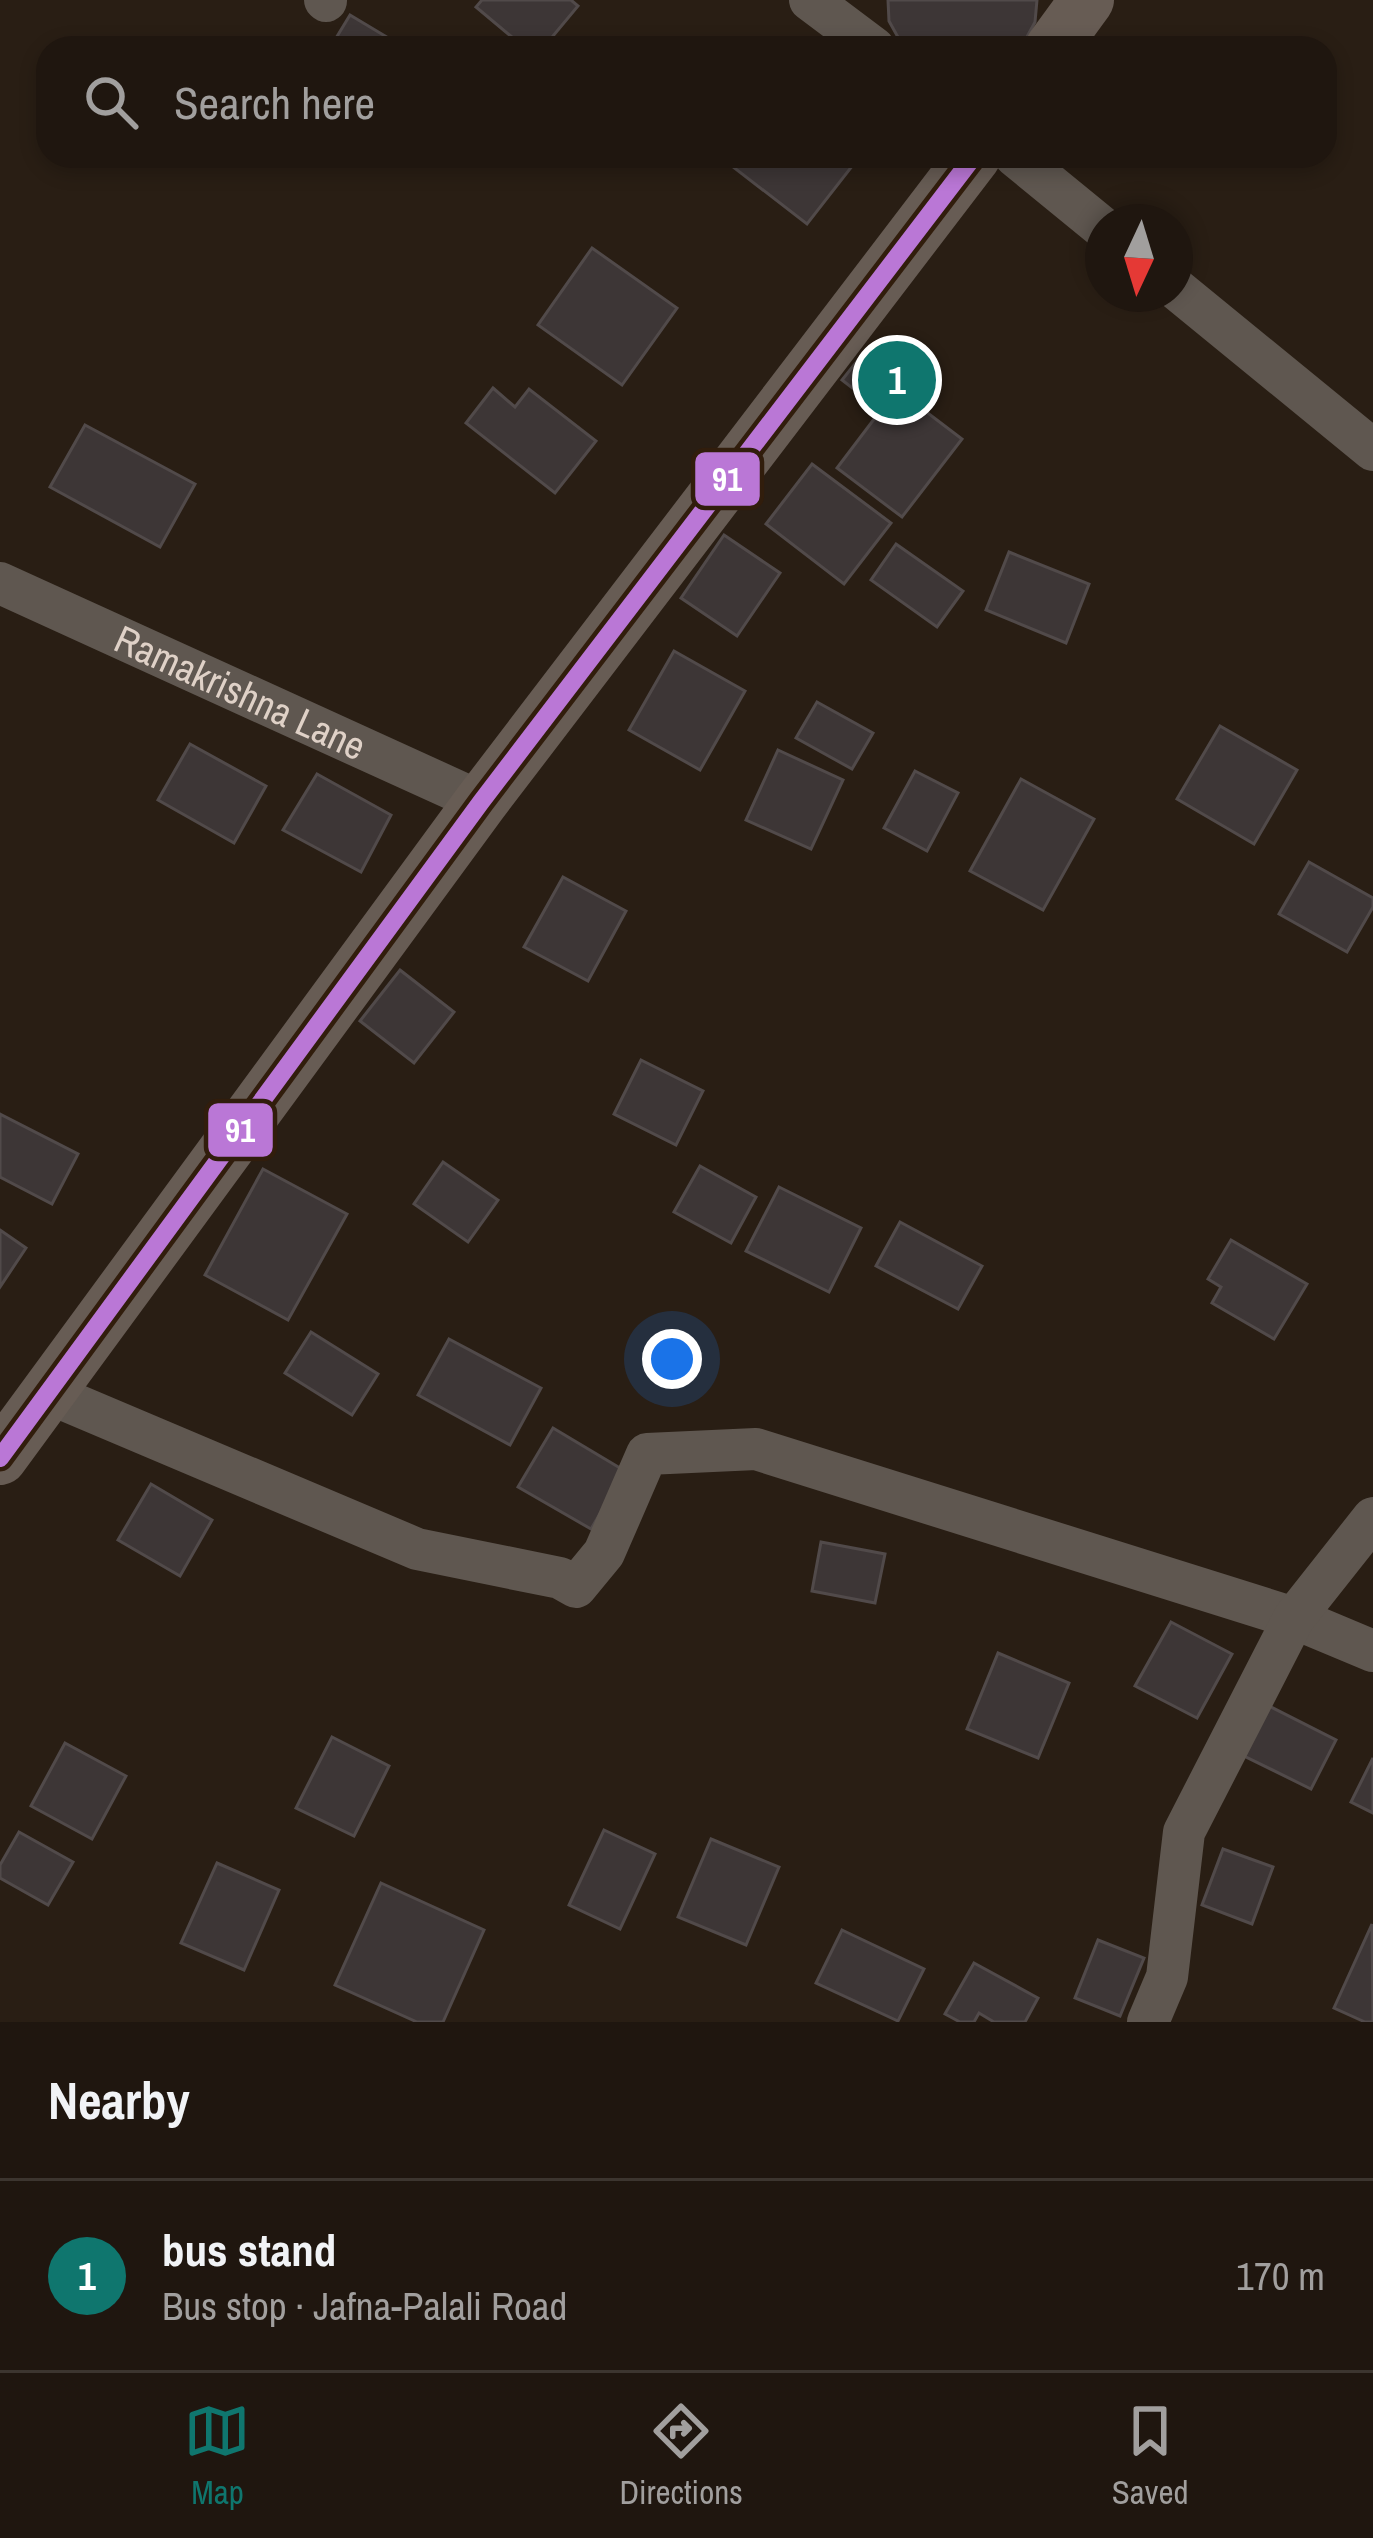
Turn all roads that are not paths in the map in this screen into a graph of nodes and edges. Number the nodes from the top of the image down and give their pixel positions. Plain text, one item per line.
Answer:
1 (810, 0) edge
2 (1087, 0) edge
3 (858, 36) edge
4 (1061, 36) edge
5 (965, 168) edge
6 (1029, 168) edge
7 (1085, 214) edge
8 (1193, 302) edge
9 (1373, 450) edge
10 (0, 583) edge
11 (481, 802) junction
12 (48, 1393) junction
13 (0, 1458) edge
14 (1373, 1518) edge
15 (1294, 1618) junction
16 (1373, 1651) edge
17 (1148, 2022) edge

1 - 3 street
2 - 4 main road
5 - 11 main road
6 - 7 street
8 - 9 street
10 - 11 street, Ramakrishna Lane
11 - 12 main road
12 - 13 main road
12 - 15 street
14 - 15 street
15 - 16 street
15 - 17 street

